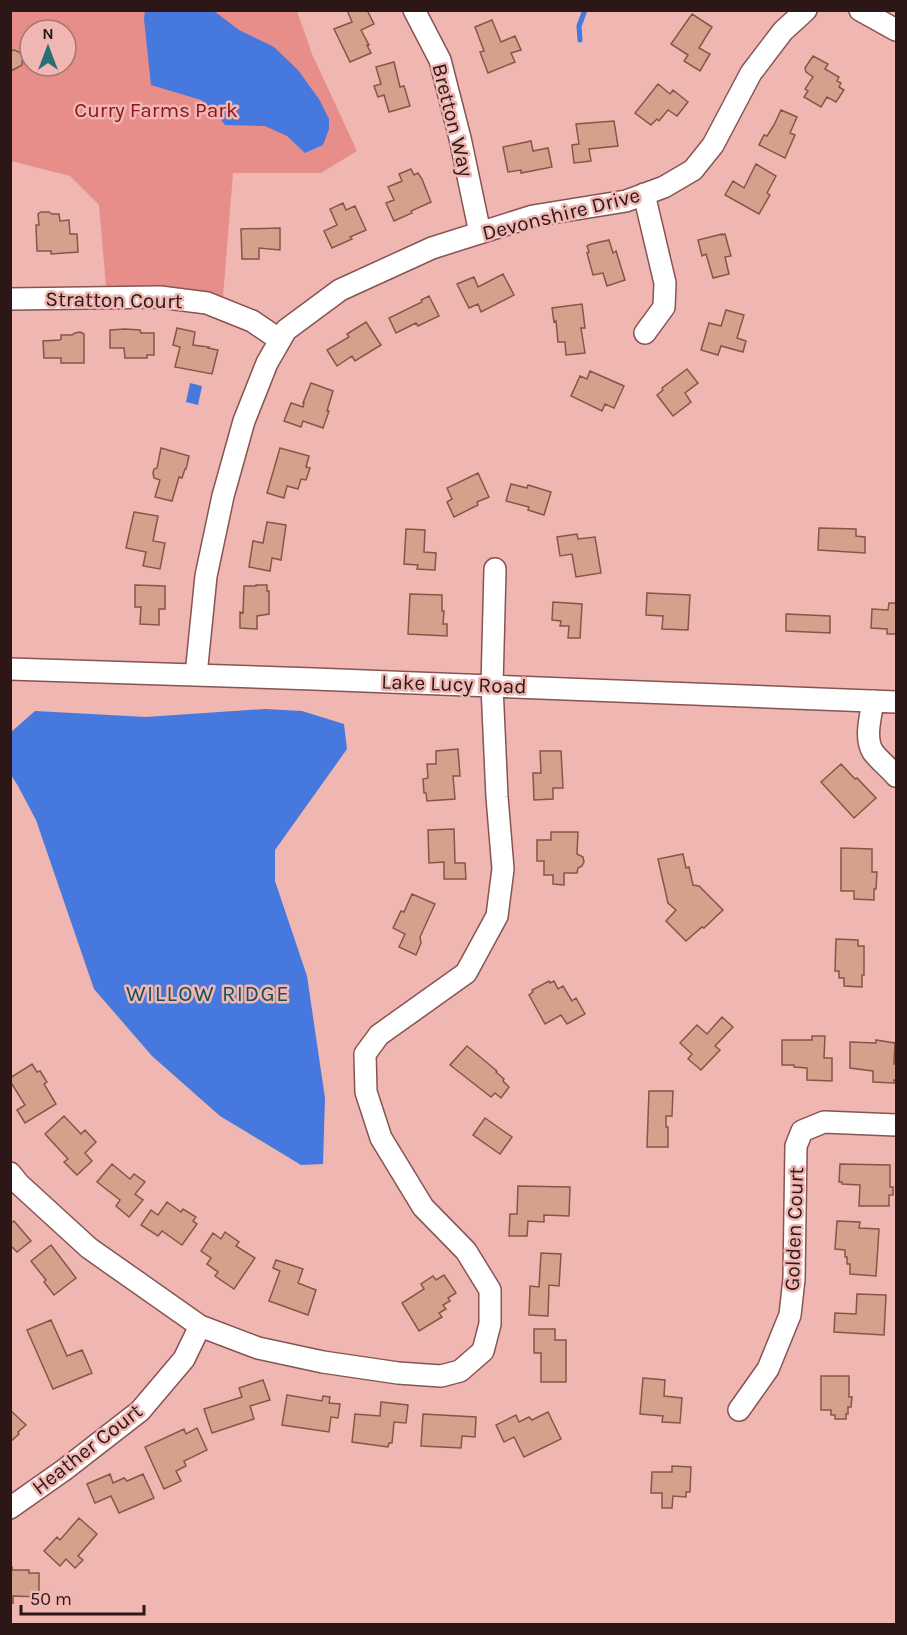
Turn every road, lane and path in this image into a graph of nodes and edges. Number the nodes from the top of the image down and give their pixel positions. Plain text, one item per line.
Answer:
1 (414, 10) edge
2 (806, 10) edge
3 (860, 10) edge
4 (897, 30) edge
5 (644, 194) junction
6 (480, 233) junction
7 (10, 299) edge
8 (645, 333) dead end
9 (280, 340) junction
10 (495, 569) dead end
11 (10, 669) edge
12 (196, 675) junction
13 (492, 686) junction
14 (873, 700) junction
15 (897, 702) edge
16 (897, 776) edge
17 (897, 1125) edge
18 (10, 1173) edge
19 (200, 1326) junction
20 (739, 1410) dead end
21 (10, 1508) edge

1 - 6 street, Bretton Way
2 - 5 street, Devonshire Drive
3 - 4 street
5 - 6 street, Devonshire Drive
5 - 8 street
6 - 9 street, Devonshire Drive
7 - 9 street, Stratton Court
9 - 12 street, Devonshire Drive
10 - 13 street
11 - 12 street, Lake Lucy Road
12 - 13 street, Lake Lucy Road
13 - 14 street, Lake Lucy Road
13 - 19 street
14 - 15 street, Lake Lucy Road
14 - 16 street
17 - 20 street, Golden Court
18 - 19 street
19 - 21 street, Heather Court

